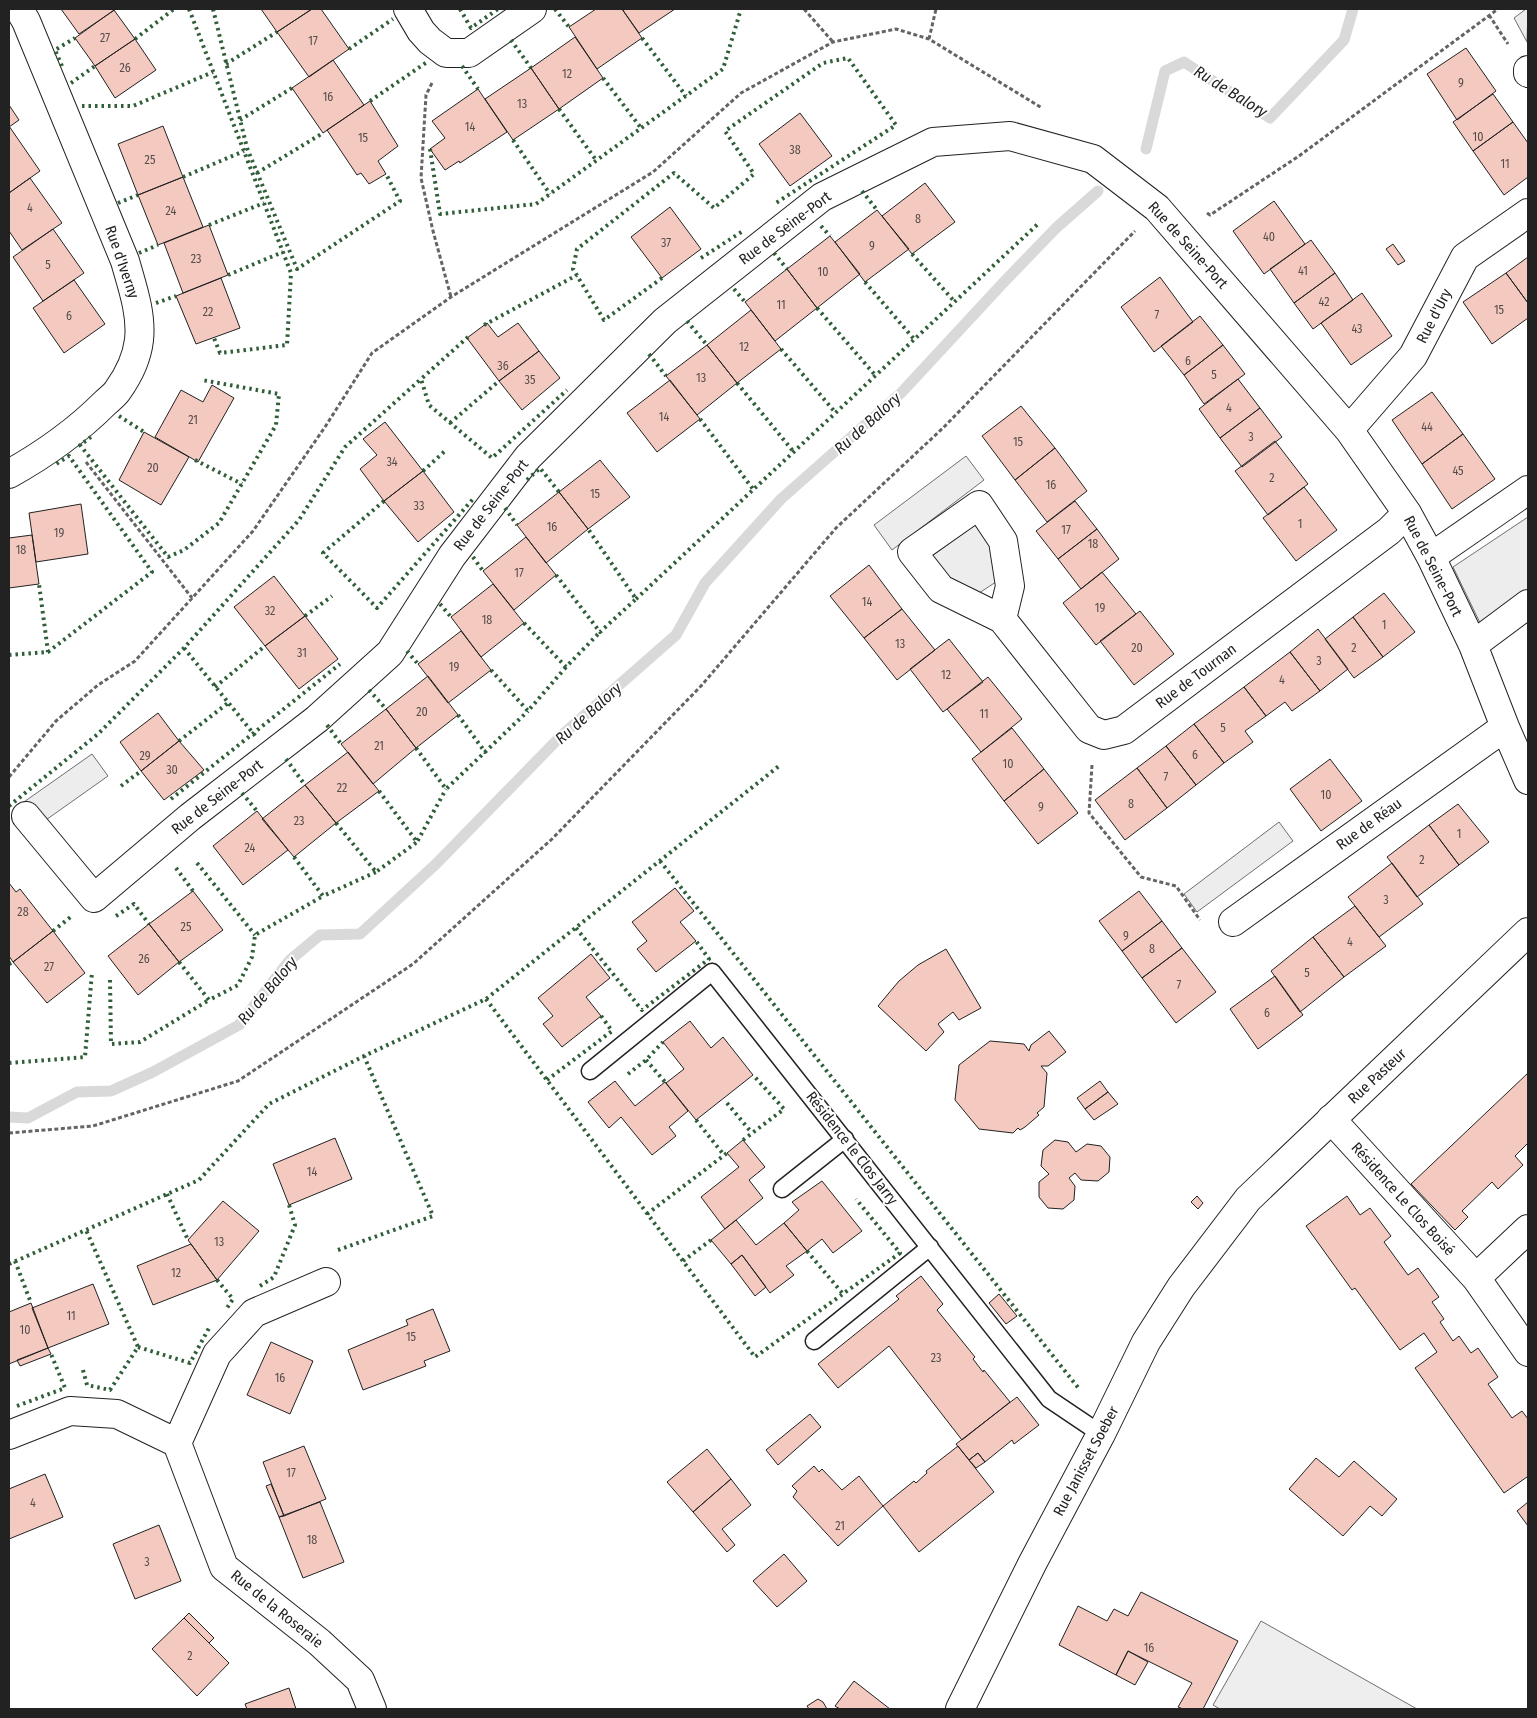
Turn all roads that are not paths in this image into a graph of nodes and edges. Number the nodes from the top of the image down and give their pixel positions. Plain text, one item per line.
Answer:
1 (19, 9) edge
2 (408, 9) edge
3 (532, 9) edge
4 (1528, 213) edge
5 (1349, 430) junction
6 (9, 474) edge
7 (1528, 490) edge
8 (1407, 513) junction
9 (1431, 557) junction
10 (1528, 604) edge
11 (1002, 619) dead end
12 (1473, 645) junction
13 (1505, 727) junction
14 (1528, 780) edge
15 (26, 816) dead end
16 (1233, 922) road end
17 (1528, 932) edge
18 (590, 1071) dead end
19 (1331, 1119) junction
20 (845, 1139) junction
21 (782, 1189) dead end
22 (1229, 1223) joint
23 (1528, 1229) edge
24 (930, 1247) junction
25 (1476, 1278) junction
26 (326, 1282) dead end
27 (814, 1340) dead end
28 (1528, 1352) edge
29 (1102, 1434) junction
30 (9, 1435) edge
31 (177, 1443) junction
32 (372, 1709) edge
33 (960, 1709) edge

1 - 6 street, Rue d'Iverny
2 - 3 street
4 - 5 street, Rue d'Ury
5 - 8 street, Rue de Seine-Port
5 - 15 street, Rue de Seine-Port
7 - 9 street
8 - 9 street, Rue de Seine-Port
8 - 11 street, Rue de Tournan
9 - 12 street, Rue de Seine-Port
10 - 12 street
12 - 13 street, Rue de Seine-Port
13 - 14 street, Rue de Seine-Port
13 - 16 street, Rue de Réau
17 - 19 street, Rue Pasteur
18 - 20 lane, Résidence le Clos Jarry
19 - 22 street, Rue Pasteur
19 - 25 street, Résidence Le Clos Boisé
20 - 21 lane
20 - 24 lane, Résidence le Clos Jarry
22 - 29 street, Rue Janisset Soeber
23 - 25 street
24 - 27 lane
24 - 29 lane, Résidence le Clos Jarry
25 - 28 street, Résidence Le Clos Boisé
26 - 31 street
29 - 33 street, Rue Janisset Soeber
30 - 31 street
31 - 32 street, Rue de la Roseraie

